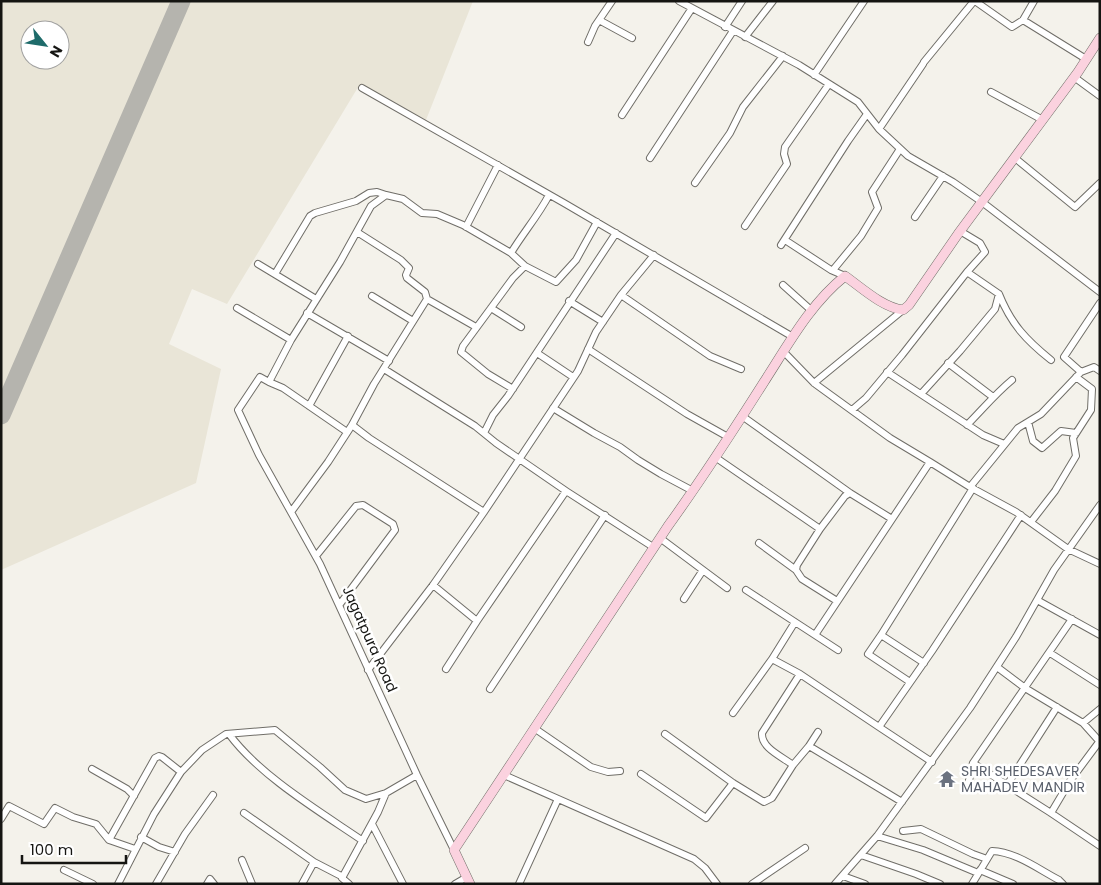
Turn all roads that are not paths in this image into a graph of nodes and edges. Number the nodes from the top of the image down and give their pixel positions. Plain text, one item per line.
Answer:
1 (612, 1) edge
2 (742, 1) edge
3 (773, 1) edge
4 (864, 1) edge
5 (975, 1) edge
6 (1034, 1) edge
7 (682, 2) edge
8 (692, 8) junction
9 (599, 20) junction
10 (1023, 20) junction
11 (725, 27) junction
12 (733, 31) junction
13 (745, 37) junction
14 (632, 38) dead end
15 (1100, 38) edge
16 (588, 42) dead end
17 (783, 56) junction
18 (1086, 59) junction
19 (814, 75) junction
20 (1074, 77) junction
21 (829, 84) junction
22 (362, 88) dead end
23 (991, 92) dead end
24 (1100, 96) edge
25 (867, 114) junction
26 (622, 115) dead end
27 (1041, 119) junction
28 (879, 129) junction
29 (900, 149) junction
30 (650, 158) dead end
31 (1015, 158) junction
32 (498, 165) junction
33 (943, 176) junction
34 (695, 183) dead end
35 (1100, 183) edge
36 (549, 194) junction
37 (386, 195) junction
38 (982, 202) junction
39 (915, 217) dead end
40 (597, 222) junction
41 (745, 226) dead end
42 (466, 227) junction
43 (960, 230) junction
44 (357, 232) junction
45 (616, 233) junction
46 (511, 253) junction
47 (654, 255) junction
48 (258, 264) dead end
49 (524, 266) junction
50 (833, 270) junction
51 (967, 272) junction
52 (275, 274) junction
53 (845, 276) junction
54 (783, 285) dead end
55 (1100, 292) edge
56 (999, 294) junction
57 (621, 295) junction
58 (372, 296) dead end
59 (316, 299) junction
60 (427, 299) junction
61 (569, 302) junction
62 (1100, 303) edge
63 (237, 308) dead end
64 (491, 308) junction
65 (903, 310) junction
66 (812, 311) junction
67 (307, 313) junction
68 (413, 321) junction
69 (603, 322) junction
70 (476, 327) junction
71 (521, 327) dead end
72 (348, 336) junction
73 (792, 337) junction
74 (291, 340) junction
75 (588, 349) junction
76 (783, 351) junction
77 (537, 353) junction
78 (389, 360) junction
79 (1051, 360) dead end
80 (948, 363) junction
81 (384, 369) junction
82 (741, 369) dead end
83 (1100, 371) edge
84 (886, 372) junction
85 (1079, 375) junction
86 (573, 377) junction
87 (1012, 380) dead end
88 (268, 382) junction
89 (814, 383) junction
90 (513, 389) junction
91 (921, 394) junction
92 (993, 397) junction
93 (309, 406) junction
94 (553, 408) junction
95 (852, 410) junction
96 (742, 416) junction
97 (1028, 422) junction
98 (967, 424) junction
99 (352, 425) junction
100 (347, 432) junction
101 (484, 433) junction
102 (1076, 434) junction
103 (728, 436) junction
104 (1004, 444) junction
105 (715, 456) junction
106 (520, 459) junction
107 (930, 462) junction
108 (972, 488) junction
109 (566, 491) junction
110 (693, 491) junction
111 (850, 493) junction
112 (1100, 505) edge
113 (291, 512) junction
114 (484, 512) junction
115 (605, 515) junction
116 (1021, 515) junction
117 (892, 519) junction
118 (1031, 522) junction
119 (820, 529) junction
120 (660, 538) junction
121 (759, 543) dead end
122 (653, 547) junction
123 (1068, 549) junction
124 (316, 556) junction
125 (1100, 564) edge
126 (703, 570) junction
127 (796, 570) junction
128 (433, 585) junction
129 (727, 588) dead end
130 (746, 590) dead end
131 (684, 599) dead end
132 (1037, 600) junction
133 (837, 601) junction
134 (340, 604) junction
135 (477, 620) junction
136 (1072, 620) junction
137 (795, 622) junction
138 (815, 635) junction
139 (881, 635) junction
140 (1100, 635) edge
141 (838, 650) dead end
142 (1050, 653) junction
143 (772, 659) junction
144 (924, 663) junction
145 (997, 667) junction
146 (446, 669) dead end
147 (368, 670) junction
148 (800, 674) junction
149 (910, 682) junction
150 (1100, 685) edge
151 (1024, 688) junction
152 (490, 689) dead end
153 (1057, 707) junction
154 (1100, 709) edge
155 (733, 713) dead end
156 (1083, 723) junction
157 (879, 727) junction
158 (534, 728) junction
159 (818, 732) dead end
160 (229, 734) junction
161 (664, 734) dead end
162 (1100, 742) edge
163 (809, 746) junction
164 (932, 762) junction
165 (973, 763) junction
166 (793, 764) junction
167 (92, 769) dead end
168 (620, 771) dead end
169 (181, 772) junction
170 (641, 774) dead end
171 (417, 775) junction
172 (504, 775) junction
173 (733, 783) junction
174 (1006, 785) junction
175 (967, 789) dead end
176 (386, 793) junction
177 (213, 795) dead end
178 (134, 796) junction
179 (558, 799) junction
180 (902, 802) junction
181 (244, 813) dead end
182 (1052, 813) junction
183 (1, 819) edge
184 (372, 824) junction
185 (903, 831) dead end
186 (879, 833) junction
187 (141, 837) junction
188 (109, 840) junction
189 (363, 840) junction
190 (1100, 846) edge
191 (805, 848) dead end
192 (135, 849) junction
193 (454, 850) junction
194 (175, 852) junction
195 (861, 855) junction
196 (987, 859) junction
197 (242, 860) dead end
198 (314, 862) junction
199 (64, 870) dead end
200 (979, 872) junction
201 (842, 876) junction
202 (343, 877) junction
203 (468, 880) edge
204 (94, 884) edge
205 (118, 884) edge
206 (156, 884) edge
207 (207, 884) edge
208 (214, 884) edge
209 (252, 884) edge
210 (302, 884) edge
211 (350, 884) edge
212 (403, 884) edge
213 (455, 884) edge
214 (518, 884) edge
215 (717, 884) edge
216 (752, 884) edge
217 (835, 884) edge
218 (865, 884) edge
219 (940, 884) edge
220 (972, 884) edge
221 (1013, 884) edge
222 (1063, 884) edge

1 - 9 street
2 - 11 street
3 - 13 street
4 - 19 street
5 - 10 street
5 - 28 street
6 - 10 street
7 - 8 street
8 - 11 street
8 - 26 street
9 - 14 street
9 - 16 street
10 - 18 street
11 - 12 street
12 - 13 street
12 - 30 street
13 - 17 street
15 - 18 street
17 - 19 street
17 - 34 street
18 - 20 street
19 - 21 street
20 - 24 street
20 - 27 street
21 - 25 street
21 - 41 street
22 - 32 street
23 - 27 street
25 - 28 street
25 - 50 street
27 - 31 street
28 - 29 street
29 - 33 street
29 - 50 street
31 - 35 street
31 - 38 street
32 - 36 street
32 - 42 street
33 - 38 street
33 - 39 street
36 - 40 street
36 - 46 street
37 - 42 street
37 - 44 street
37 - 52 street
38 - 43 street
38 - 55 street
40 - 45 street
40 - 49 street
42 - 46 street
43 - 51 street
43 - 65 street
44 - 59 street
44 - 60 street
45 - 47 street
45 - 61 street
46 - 49 street
47 - 57 street
47 - 73 street
48 - 52 street
49 - 64 street
50 - 53 street
51 - 56 street
51 - 84 street
52 - 59 street
53 - 65 street
53 - 66 street
54 - 66 street
56 - 79 street
56 - 80 street
57 - 69 street
57 - 82 street
58 - 68 street
59 - 67 street
60 - 68 street
60 - 70 street
61 - 69 street
61 - 77 street
62 - 85 street
63 - 74 street
64 - 70 street
64 - 71 street
65 - 89 street
66 - 73 street
67 - 72 street
67 - 74 street
68 - 78 street
69 - 75 street
70 - 90 street
72 - 78 street
72 - 93 street
73 - 76 street
74 - 88 street
75 - 86 street
75 - 103 street
76 - 89 street
76 - 96 street
77 - 86 street
77 - 90 street
78 - 81 street
80 - 91 street
80 - 92 street
81 - 99 street
81 - 101 street
83 - 85 street
84 - 91 street
84 - 95 street
85 - 97 street
85 - 102 street
86 - 94 street
87 - 92 street
88 - 93 street
88 - 113 street, Jagatpura Road
89 - 95 street
90 - 101 street
91 - 98 street
92 - 98 street
93 - 100 street
94 - 106 street
94 - 110 street
95 - 107 street
96 - 103 street
96 - 111 street
97 - 102 street
97 - 104 street
98 - 104 street
99 - 100 street
99 - 114 street
100 - 113 street
101 - 106 street
102 - 118 street
103 - 105 street
104 - 108 street
105 - 110 street
105 - 119 street
106 - 109 street
106 - 114 street
107 - 108 street
107 - 117 street
108 - 116 street
108 - 139 street
109 - 115 street
109 - 135 street
110 - 120 street
111 - 117 street
111 - 119 street
112 - 123 street
113 - 124 street, Jagatpura Road
114 - 128 street
115 - 122 street
115 - 152 street
116 - 118 street
116 - 144 street
117 - 133 street
118 - 123 street
119 - 127 street
120 - 122 street
120 - 126 street
121 - 127 street
122 - 158 street
123 - 125 street
123 - 132 street
124 - 134 street, Jagatpura Road
124 - 134 street
126 - 129 street
126 - 131 street
127 - 133 street
128 - 135 street
128 - 147 street
130 - 137 street
132 - 136 street
132 - 145 street
133 - 138 street
134 - 147 street, Jagatpura Road
135 - 146 street
136 - 140 street
136 - 142 street
137 - 138 street
137 - 143 street
138 - 141 street
139 - 144 street
139 - 149 street
142 - 150 street
142 - 151 street
143 - 148 street
143 - 155 street
144 - 149 street
145 - 151 street
145 - 164 street
147 - 171 street, Jagatpura Road
148 - 157 street
148 - 166 street
149 - 157 street
151 - 153 street
151 - 165 street
153 - 156 street
153 - 174 street
154 - 156 street
156 - 162 street
157 - 164 street
158 - 168 street
158 - 172 street
159 - 163 street
160 - 169 street
160 - 176 street
160 - 189 street
161 - 173 street
162 - 182 street
163 - 166 street
163 - 180 street
164 - 180 street
165 - 174 street
165 - 175 street
166 - 173 street
167 - 178 street
169 - 178 street
169 - 187 street
170 - 173 street
171 - 176 street
171 - 193 street, Jagatpura Road
172 - 179 street
172 - 193 street
174 - 182 street
176 - 184 street
177 - 194 street
178 - 188 street
179 - 214 street
179 - 215 street
180 - 186 street
181 - 198 street
182 - 190 street
183 - 188 street
184 - 189 street
184 - 212 street
185 - 196 street
186 - 195 street
186 - 200 street
187 - 192 street
187 - 194 street
188 - 192 street
189 - 202 street
191 - 216 street
192 - 205 street
193 - 203 street, Jagatpura Road
194 - 206 street
195 - 201 street
195 - 219 street
196 - 200 street
196 - 222 street
197 - 209 street
198 - 202 street
198 - 210 street
199 - 204 street
200 - 220 street
200 - 221 street
201 - 217 street
201 - 218 street
202 - 211 street
203 - 213 street
207 - 208 street

